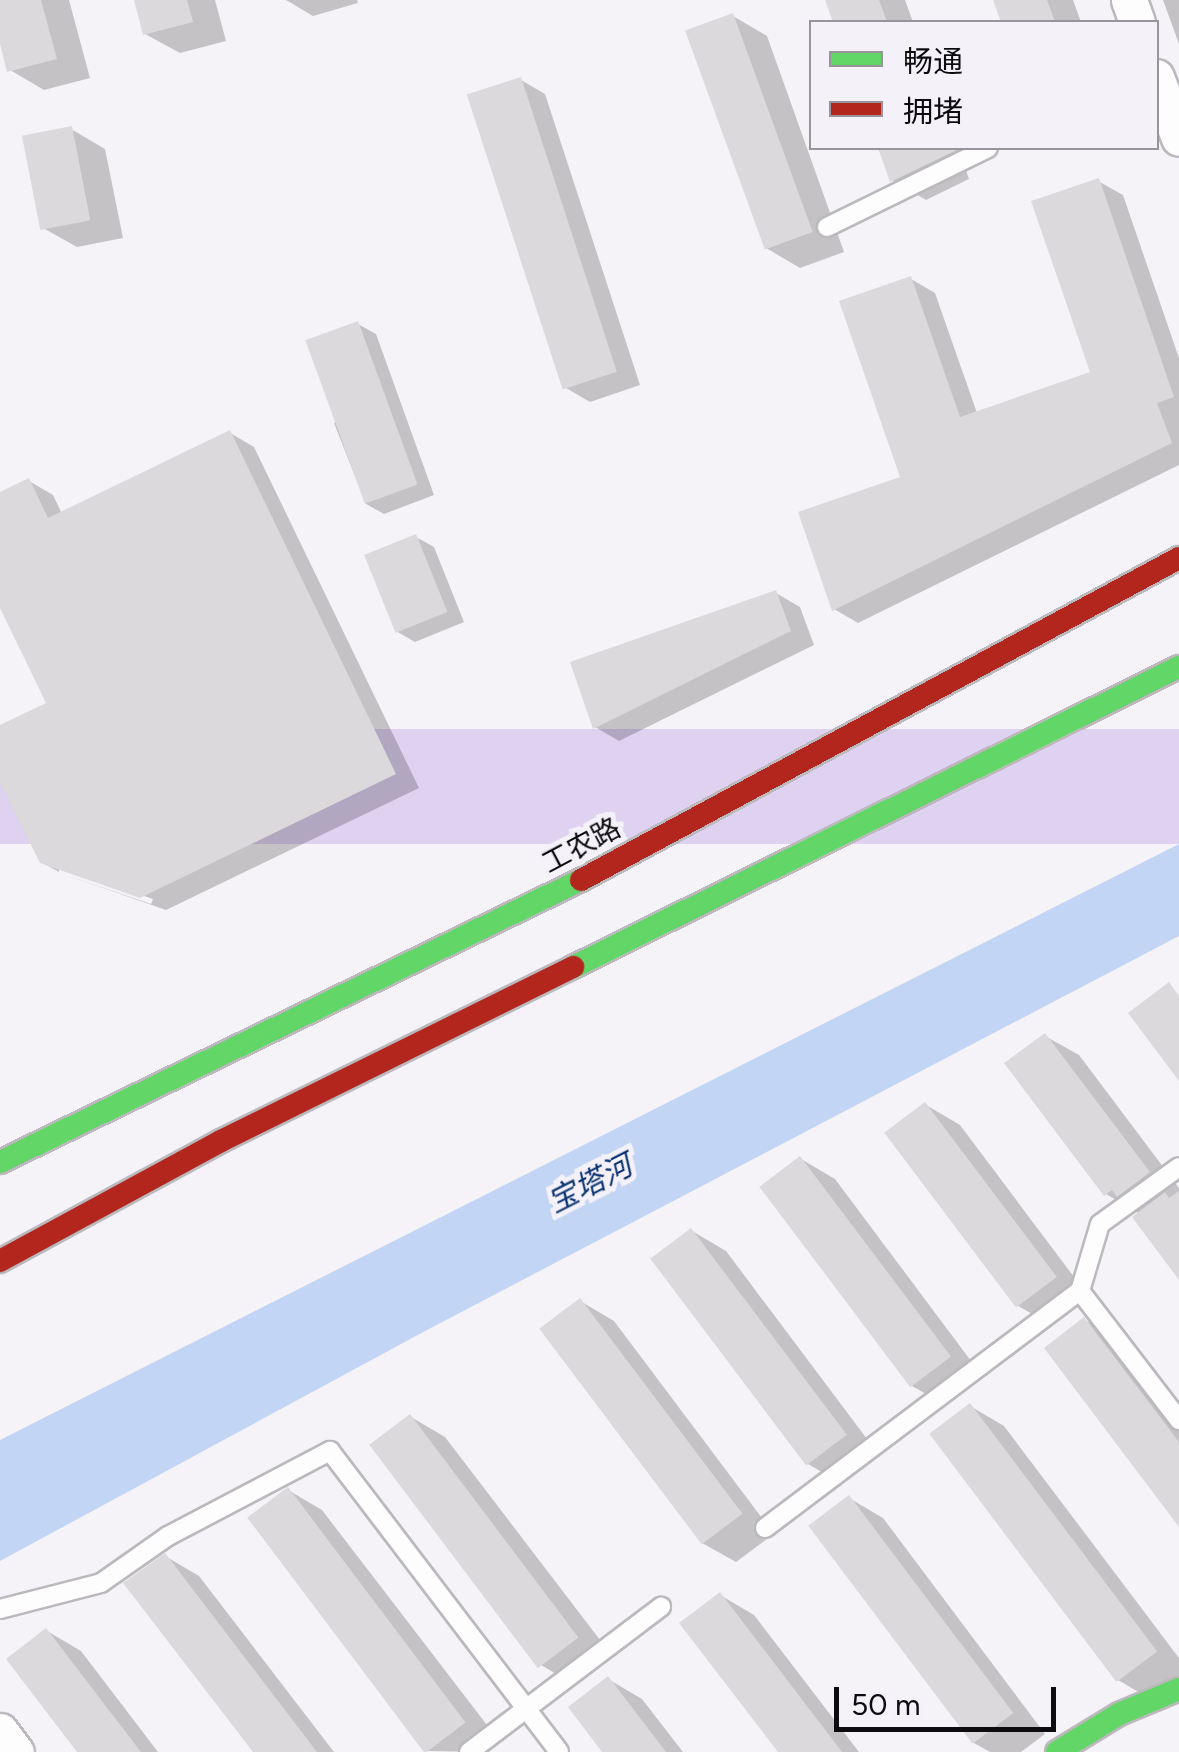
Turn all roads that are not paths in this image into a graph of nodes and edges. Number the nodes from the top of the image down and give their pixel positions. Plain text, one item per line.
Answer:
1 (1159, 83) edge
2 (1177, 128) edge
3 (984, 150) edge
4 (827, 227) dead end
5 (1179, 558) edge
6 (1179, 667) edge
7 (0, 1162) edge
8 (1177, 1170) edge
9 (0, 1260) edge
10 (1080, 1291) junction
11 (1179, 1420) edge
12 (765, 1528) dead end
13 (661, 1607) dead end
14 (0, 1609) edge
15 (1179, 1690) edge
16 (527, 1708) junction
17 (0, 1730) edge
18 (16, 1752) edge
19 (469, 1752) edge
20 (560, 1752) edge
21 (1057, 1752) edge

1 - 2 street
3 - 4 lane
5 - 7 main road, 工农路
6 - 9 main road
8 - 10 lane
10 - 11 lane
10 - 12 lane
13 - 16 lane
14 - 16 lane
15 - 21 main road
16 - 19 lane
16 - 20 lane
17 - 18 street

